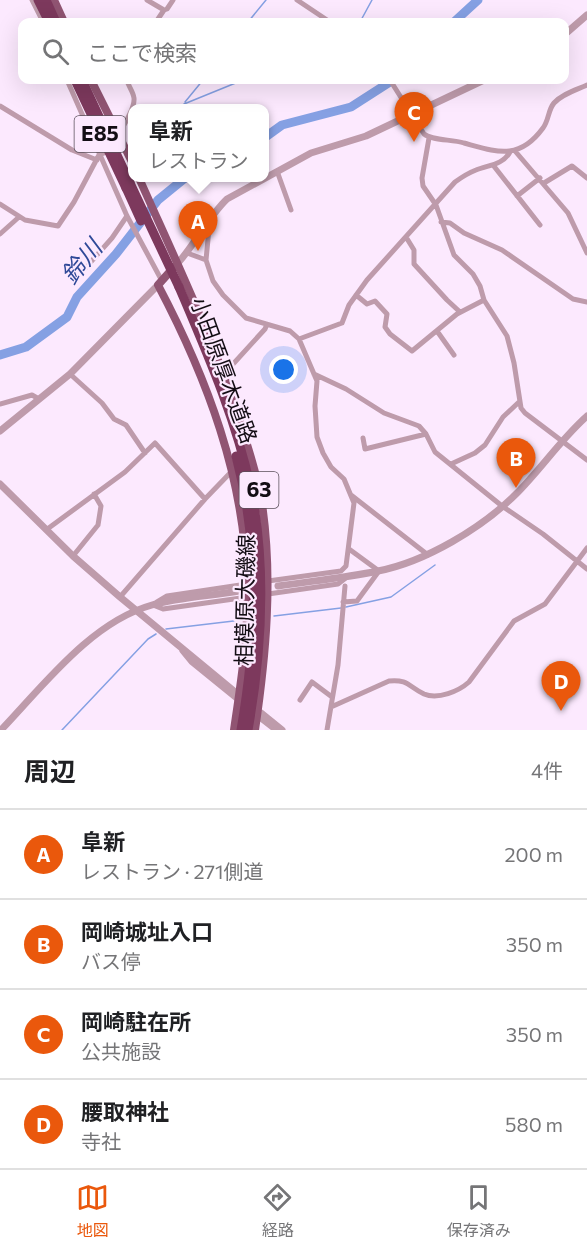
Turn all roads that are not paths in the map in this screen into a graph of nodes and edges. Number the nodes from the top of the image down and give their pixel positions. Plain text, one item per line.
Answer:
1 (32, 0) edge
2 (38, 0) edge
3 (46, 0) edge
4 (54, 0) edge
5 (147, 0) edge
6 (173, 0) edge
7 (297, 0) edge
8 (164, 10) junction
9 (587, 15) edge
10 (41, 18) edge
11 (47, 18) edge
12 (54, 18) edge
13 (62, 18) edge
14 (159, 18) edge
15 (324, 18) edge
16 (569, 31) edge
17 (69, 84) edge
18 (77, 84) edge
19 (84, 84) edge
20 (93, 84) edge
21 (127, 84) edge
22 (393, 84) edge
23 (476, 84) edge
24 (587, 85) edge
25 (133, 104) edge
26 (0, 106) edge
27 (412, 114) junction
28 (128, 115) edge
29 (117, 136) junction
30 (429, 138) junction
31 (512, 152) junction
32 (128, 155) edge
33 (100, 156) junction
34 (493, 165) junction
35 (278, 171) junction
36 (128, 175) edge
37 (128, 176) edge
38 (269, 176) edge
39 (587, 178) edge
40 (542, 181) junction
41 (258, 182) edge
42 (132, 183) edge
43 (517, 196) junction
44 (0, 204) edge
45 (436, 205) junction
46 (291, 210) dead end
47 (19, 217) junction
48 (128, 217) junction
49 (441, 222) junction
50 (208, 224) junction
51 (540, 225) dead end
52 (0, 234) edge
53 (406, 237) junction
54 (187, 253) junction
55 (587, 253) edge
56 (206, 260) junction
57 (178, 263) junction
58 (81, 273) dead end
59 (160, 283) junction
60 (176, 289) junction
61 (356, 295) junction
62 (484, 300) junction
63 (587, 302) edge
64 (460, 312) junction
65 (267, 324) junction
66 (437, 331) junction
67 (299, 339) junction
68 (454, 355) dead end
69 (70, 374) junction
70 (224, 374) junction
71 (314, 374) junction
72 (39, 399) junction
73 (519, 402) junction
74 (0, 404) edge
75 (587, 416) edge
76 (0, 431) edge
77 (426, 434) junction
78 (363, 438) dead end
79 (562, 441) junction
80 (145, 453) junction
81 (587, 460) edge
82 (451, 464) junction
83 (232, 471) junction
84 (0, 484) edge
85 (94, 494) junction
86 (350, 494) junction
87 (205, 499) junction
88 (502, 506) junction
89 (46, 530) junction
90 (587, 548) edge
91 (349, 549) junction
92 (428, 555) junction
93 (73, 556) junction
94 (578, 561) junction
95 (587, 569) edge
96 (379, 571) junction
97 (345, 586) dead end
98 (272, 587) junction
99 (243, 591) junction
100 (120, 597) junction
101 (343, 606) junction
102 (136, 611) junction
103 (178, 645) junction
104 (235, 692) dead end
105 (332, 697) junction
106 (300, 700) dead end
107 (239, 701) junction
108 (331, 707) junction
109 (259, 714) junction
110 (1, 730) edge
111 (234, 730) edge
112 (241, 730) edge
113 (248, 730) edge
114 (255, 730) edge
115 (275, 730) edge
116 (282, 730) edge
117 (327, 730) edge

1 - 10 street
2 - 11 highway
3 - 12 highway
4 - 13 main road
5 - 8 street
6 - 8 street
7 - 15 street
8 - 14 street
9 - 16 street
17 - 33 street
18 - 37 highway, 小田原厚木道路 / E85
19 - 36 highway, 小田原厚木道路 / E85
20 - 29 main road
21 - 25 street
22 - 27 street
23 - 27 street
24 - 31 street
26 - 33 street
27 - 30 street
27 - 35 street
28 - 29 street
29 - 32 main road
30 - 31 street
30 - 45 street
31 - 34 street
31 - 40 street
33 - 47 street
33 - 48 street
34 - 43 street
34 - 45 street
35 - 38 street
35 - 46 street
39 - 40 street
40 - 43 street
40 - 55 street
41 - 50 street
42 - 57 main road, 63
42 - 60 highway, 小田原厚木道路 / E85, bridge
43 - 51 street
44 - 47 street
45 - 49 street
45 - 53 street
47 - 52 street
48 - 58 street
48 - 59 street
49 - 62 street
49 - 63 street
50 - 54 street
50 - 56 street
53 - 61 street
53 - 64 street
54 - 56 street
54 - 57 street
56 - 65 street
57 - 59 main road
57 - 70 main road, 相模原大磯線 / 63
59 - 69 street
59 - 83 main road, 63
60 - 112 highway, 小田原厚木道路 / E85
60 - 113 highway, 小田原厚木道路 / E85
61 - 66 street
61 - 67 street
62 - 64 street
62 - 73 street
64 - 66 street
65 - 67 street
65 - 70 street
66 - 68 street
67 - 71 street
69 - 72 street
69 - 80 street
70 - 98 main road, 相模原大磯線 / 63
71 - 77 street
71 - 86 street
72 - 74 street
72 - 76 street
73 - 79 street
73 - 82 street
75 - 79 street
77 - 78 street
77 - 82 street
79 - 81 street
79 - 88 street
80 - 85 street
80 - 87 street
82 - 88 street
83 - 87 street
83 - 99 main road, 63
84 - 89 street
85 - 89 street
85 - 93 street
86 - 91 street
86 - 92 street
87 - 100 street
88 - 92 street
88 - 94 street
89 - 93 street
90 - 94 street
91 - 96 street
91 - 98 street
92 - 96 street
93 - 100 street
94 - 95 street
94 - 108 street
96 - 98 street
96 - 101 street
97 - 101 street
98 - 109 main road, 相模原大磯線 / 63
99 - 102 street
99 - 107 main road, 63
100 - 102 street
101 - 105 street
102 - 103 street
102 - 110 street
103 - 104 street
103 - 107 street
105 - 106 street
105 - 108 street
107 - 111 main road, 63
108 - 117 street
109 - 114 main road, 相模原大磯線 / 63
109 - 115 street
109 - 116 street

